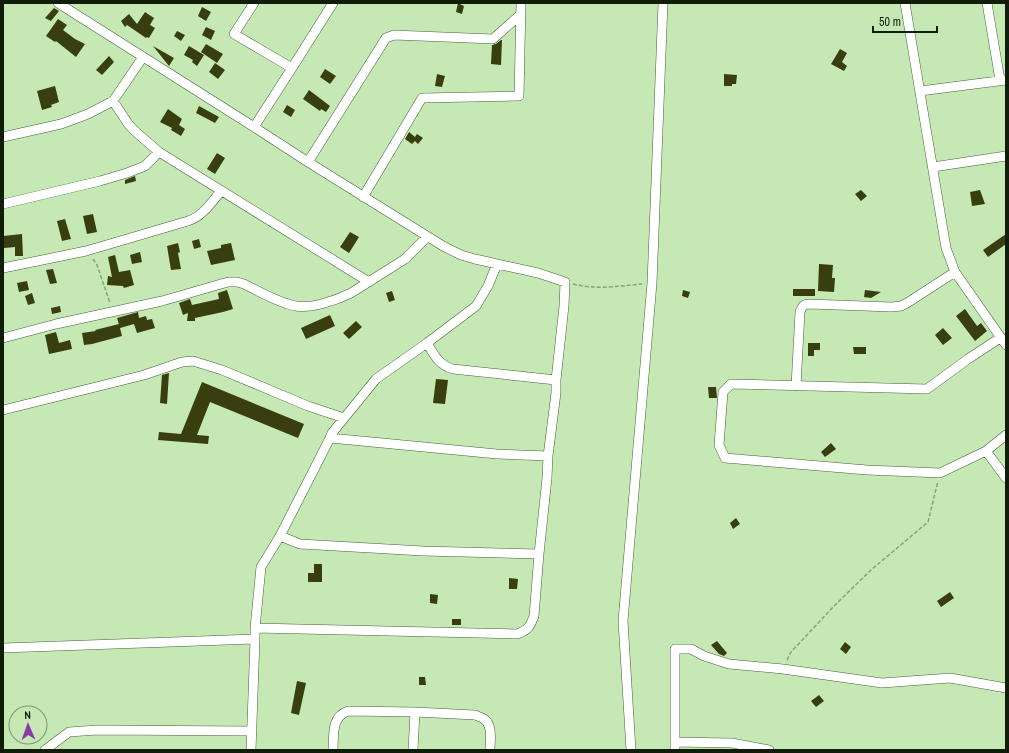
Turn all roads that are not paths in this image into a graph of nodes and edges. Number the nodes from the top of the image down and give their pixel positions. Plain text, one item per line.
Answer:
1 (58, 3) edge
2 (254, 3) edge
3 (333, 3) edge
4 (521, 3) edge
5 (663, 3) edge
6 (905, 3) edge
7 (987, 3) edge
8 (521, 14) junction
9 (143, 57) junction
10 (292, 68) junction
11 (1003, 80) edge
12 (920, 91) junction
13 (113, 101) junction
14 (254, 126) junction
15 (3, 137) edge
16 (159, 152) junction
17 (1006, 156) edge
18 (308, 162) junction
19 (933, 167) junction
20 (221, 191) junction
21 (363, 197) junction
22 (3, 204) edge
23 (427, 237) junction
24 (497, 264) junction
25 (3, 266) edge
26 (955, 272) junction
27 (369, 282) junction
28 (3, 338) edge
29 (1000, 338) junction
30 (427, 343) junction
31 (1006, 345) edge
32 (556, 380) junction
33 (796, 386) junction
34 (3, 410) edge
35 (344, 418) junction
36 (1006, 435) edge
37 (330, 438) junction
38 (986, 451) junction
39 (548, 456) junction
40 (1006, 478) edge
41 (280, 536) junction
42 (539, 554) junction
43 (255, 628) junction
44 (255, 639) junction
45 (3, 648) edge
46 (1006, 688) edge
47 (415, 712) junction
48 (252, 731) junction
49 (675, 746) edge
50 (45, 750) edge
51 (251, 750) edge
52 (333, 750) edge
53 (413, 750) edge
54 (490, 750) edge
55 (631, 750) edge
56 (769, 750) edge

1 - 9 street
2 - 10 street
3 - 10 street
4 - 8 street
5 - 55 street
6 - 12 street
7 - 11 street
8 - 18 street
8 - 21 street
9 - 13 street
9 - 14 street
10 - 14 street
11 - 12 street
12 - 19 street
13 - 15 street
13 - 16 street
14 - 18 street
16 - 20 street
16 - 22 street
17 - 19 street
18 - 21 street
19 - 26 street
20 - 25 street
20 - 27 street
21 - 23 street
23 - 24 street
23 - 27 street
24 - 30 street
24 - 32 street
26 - 29 street
26 - 33 street
27 - 28 street
29 - 31 street
29 - 33 street
30 - 32 street
30 - 35 street
32 - 39 street
33 - 38 street
34 - 35 street
35 - 37 street
36 - 38 street
37 - 39 street
37 - 41 street
38 - 40 street
39 - 42 street
41 - 42 street
41 - 43 street
42 - 43 street
43 - 44 street
44 - 45 street
44 - 48 street
46 - 49 street
47 - 52 street
47 - 53 street
47 - 54 street
48 - 50 street
48 - 51 street
49 - 56 street

